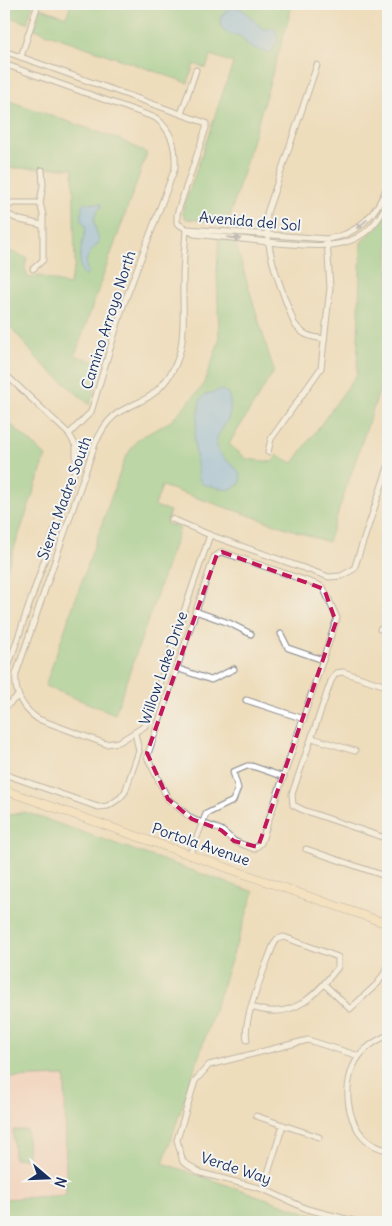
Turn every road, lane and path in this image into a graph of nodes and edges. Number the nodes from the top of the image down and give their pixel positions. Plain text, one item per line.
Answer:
1 (38, 4) edge
2 (4, 51) edge
3 (22, 57) junction
4 (4, 64) edge
5 (317, 65) dead end
6 (196, 70) dead end
7 (181, 114) junction
8 (42, 170) dead end
9 (388, 184) edge
10 (388, 201) edge
11 (40, 203) junction
12 (4, 211) edge
13 (42, 225) junction
14 (186, 230) junction
15 (266, 235) junction
16 (327, 239) junction
17 (267, 242) junction
18 (327, 247) junction
19 (33, 269) dead end
20 (324, 339) junction
21 (4, 373) edge
22 (69, 434) junction
23 (268, 452) dead end
24 (388, 467) edge
25 (172, 519) dead end
26 (210, 536) junction
27 (195, 612) junction
28 (380, 629) dead end
29 (388, 632) edge
30 (251, 634) dead end
31 (281, 634) dead end
32 (323, 660) junction
33 (176, 668) junction
34 (234, 669) dead end
35 (4, 679) edge
36 (388, 682) edge
37 (18, 696) junction
38 (246, 700) dead end
39 (4, 708) edge
40 (304, 719) junction
41 (135, 733) junction
42 (312, 738) junction
43 (355, 751) dead end
44 (4, 774) edge
45 (284, 777) junction
46 (4, 790) edge
47 (201, 823) junction
48 (388, 839) edge
49 (306, 849) dead end
50 (190, 855) junction
51 (388, 877) edge
52 (388, 924) edge
53 (388, 967) edge
54 (324, 984) junction
55 (252, 1007) junction
56 (388, 1035) edge
57 (247, 1040) dead end
58 (359, 1056) junction
59 (256, 1116) dead end
60 (283, 1125) junction
61 (319, 1137) dead end
62 (388, 1150) edge
63 (263, 1189) junction
64 (358, 1222) edge

1 - 3 street
2 - 3 street
3 - 7 street
4 - 22 street, Camino Arroyo North
5 - 15 street
6 - 7 street
7 - 14 street
8 - 11 street
9 -> 16 street, Avenida del Sol
10 - 18 street, Avenida del Sol
11 - 12 street
11 - 13 street
12 - 13 street
13 - 19 street
14 - 15 street, Avenida del Sol
14 -> 17 street, Avenida del Sol
14 - 37 street, Sierra Madre South
15 - 16 street, Avenida del Sol
15 - 17 street
16 - 18 street
17 - 18 street, Avenida del Sol
17 - 20 street
18 - 20 street
20 - 23 street
21 - 22 street
22 - 35 street
24 - 26 street
25 - 26 street
26 - 41 street
27 - 30 street
27 - 32 street, Willow Lake Drive
27 - 33 street, Willow Lake Drive
28 - 29 street
31 - 32 street
32 - 40 street, Willow Lake Drive
33 - 34 street
33 - 47 street, Willow Lake Drive
36 - 42 street
37 - 39 street
37 - 41 street
38 - 40 street
40 - 45 street, Willow Lake Drive
41 - 44 street
42 - 43 street
42 - 48 street
45 - 47 street
45 - 47 street, Willow Lake Drive
46 - 50 main road, Portola Avenue
47 - 50 street
49 - 51 street
50 - 52 main road, Portola Avenue
53 - 54 street
54 - 55 street
54 - 55 street
55 - 57 street
56 - 58 street
58 - 62 street
58 - 63 street, Verde Way
59 - 60 street
60 - 61 street
60 - 63 street
63 - 64 street, Verde Way

